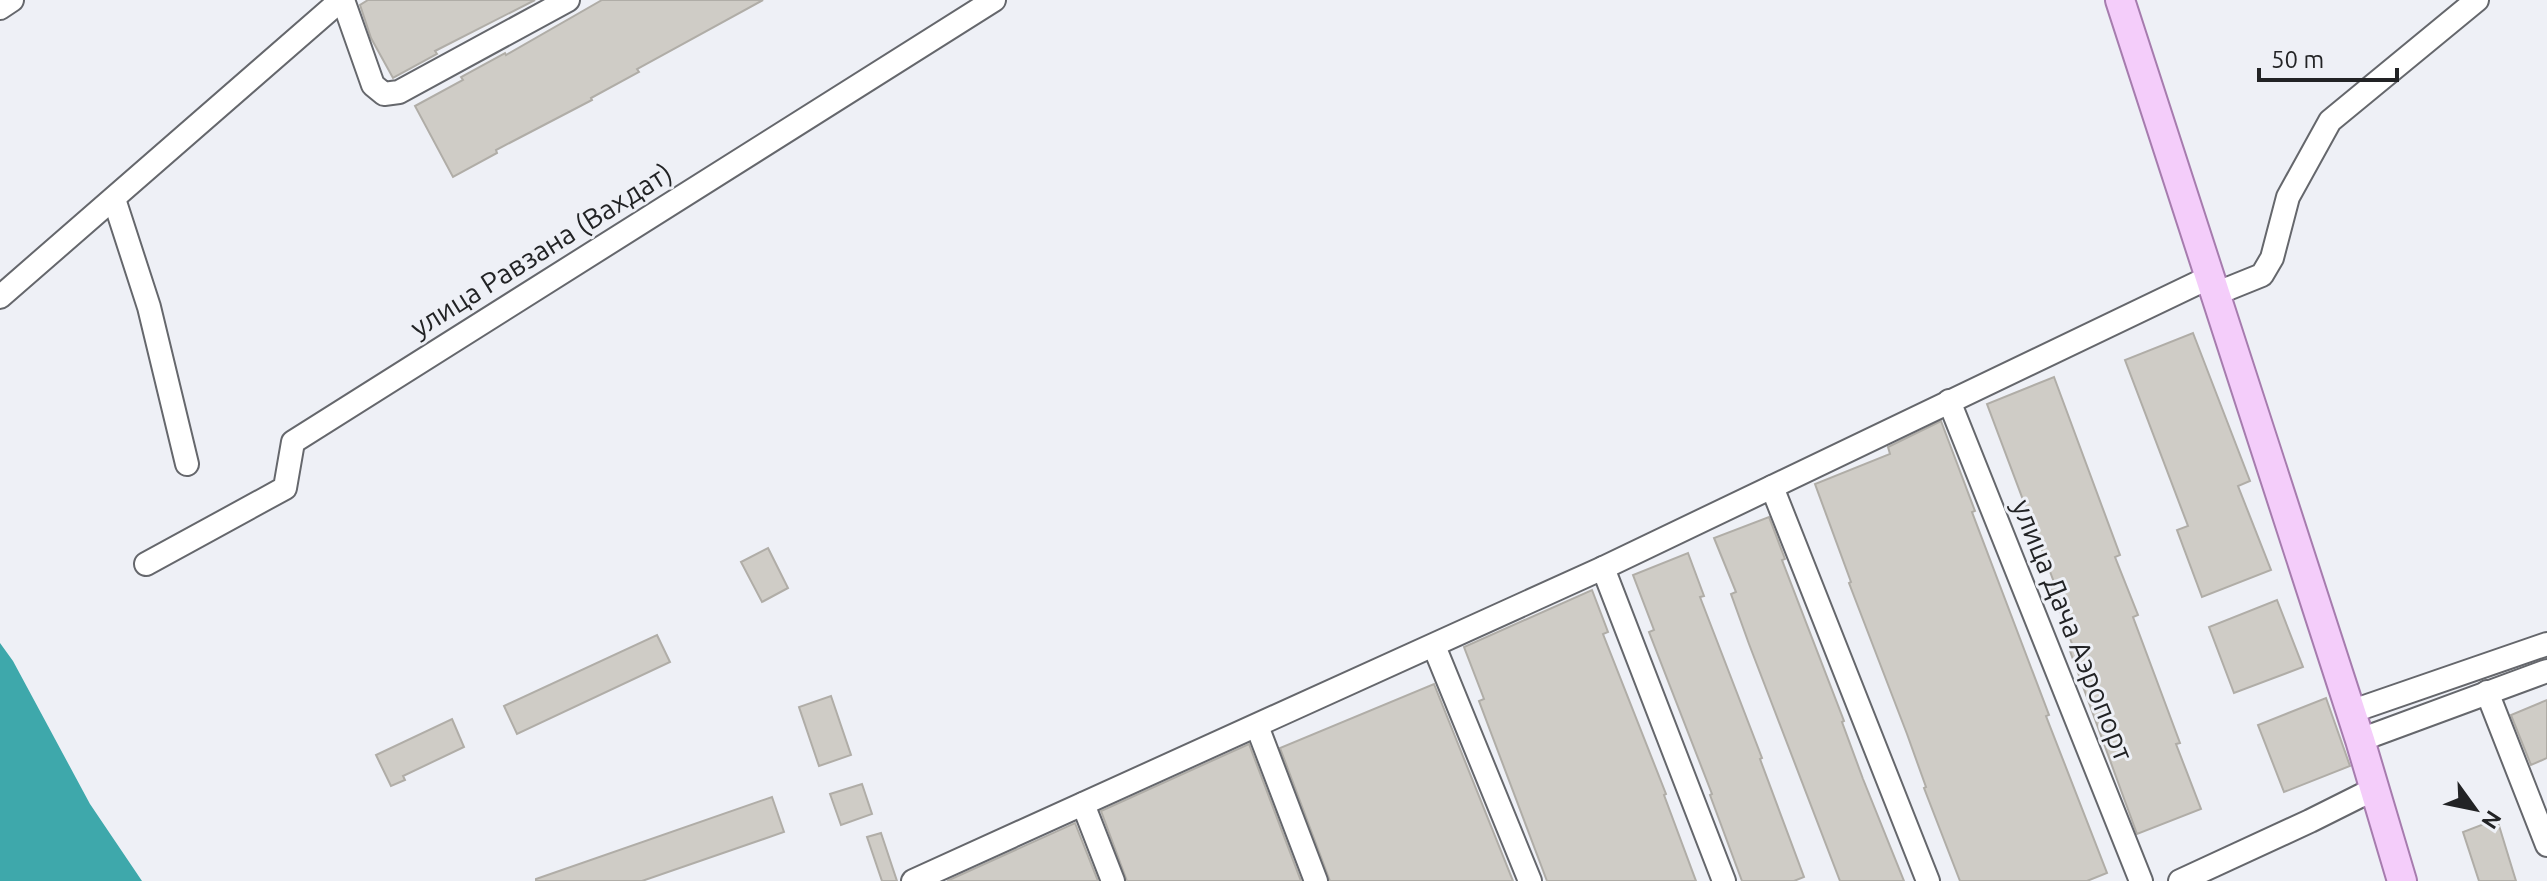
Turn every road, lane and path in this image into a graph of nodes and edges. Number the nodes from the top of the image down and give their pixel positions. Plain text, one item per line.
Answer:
1 (12, 0) edge
2 (342, 0) edge
3 (568, 0) edge
4 (994, 0) edge
5 (2120, 0) edge
6 (2477, 0) edge
7 (0, 8) edge
8 (114, 199) junction
9 (2213, 286) junction
10 (0, 297) edge
11 (1949, 401) junction
12 (187, 464) dead end
13 (1772, 487) junction
14 (146, 564) dead end
15 (1603, 568) junction
16 (2547, 644) edge
17 (1434, 646) junction
18 (2547, 671) edge
19 (2487, 692) junction
20 (2350, 712) junction
21 (1257, 726) junction
22 (2360, 740) junction
23 (2374, 789) junction
24 (1083, 804) junction
25 (2547, 845) edge
26 (913, 881) edge
27 (1113, 881) edge
28 (1316, 881) edge
29 (1530, 881) edge
30 (1724, 881) edge
31 (1928, 881) edge
32 (2141, 881) edge
33 (2180, 881) edge
34 (2402, 881) edge

1 - 7 street
2 - 3 street
2 - 8 street
4 - 14 street, улица Равзана (Вахдат)
5 - 9 main road
6 - 9 street
8 - 10 street
8 - 12 street
9 - 11 street
9 - 20 main road
11 - 13 street
11 - 32 street, улица Дача Аэропорт
13 - 15 street
13 - 31 street
15 - 17 street
15 - 30 street
16 - 20 street
17 - 21 street
17 - 29 street
18 - 19 street
19 - 22 street
19 - 25 street
20 - 22 main road
21 - 24 street
21 - 28 street
22 - 23 main road
23 - 33 street
23 - 34 main road
24 - 26 street
24 - 27 street

